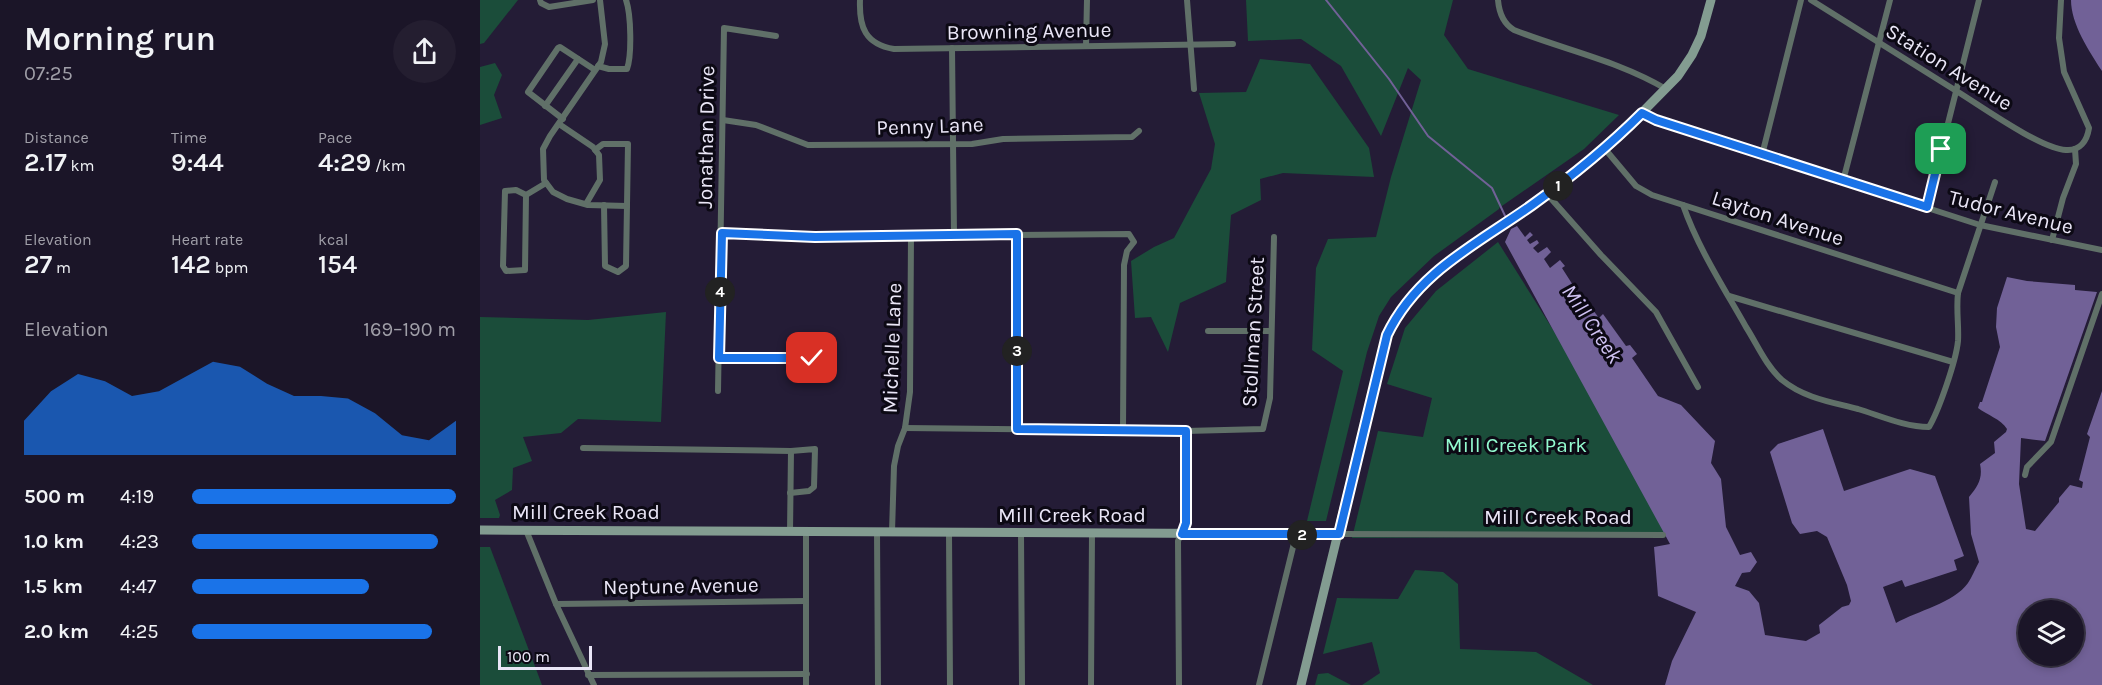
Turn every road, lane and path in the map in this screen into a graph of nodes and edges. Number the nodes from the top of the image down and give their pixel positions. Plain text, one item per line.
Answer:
1 (540, 0) edge
2 (593, 0) edge
3 (600, 0) edge
4 (626, 0) edge
5 (860, 0) edge
6 (1087, 0) edge
7 (1187, 0) edge
8 (1498, 0) edge
9 (1709, 0) edge
10 (1801, 0) edge
11 (1811, 0) edge
12 (1890, 0) edge
13 (1979, 0) edge
14 (2061, 0) edge
15 (776, 36) dead end
16 (1879, 43) junction
17 (1233, 44) dead end
18 (1190, 45) junction
19 (1086, 46) junction
20 (952, 48) junction
21 (578, 58) junction
22 (597, 68) junction
23 (1666, 88) junction
24 (1194, 89) dead end
25 (1956, 91) junction
26 (545, 106) junction
27 (1642, 113) junction
28 (723, 120) junction
29 (561, 122) junction
30 (1139, 130) dead end
31 (953, 144) junction
32 (1605, 149) junction
33 (2075, 149) junction
34 (595, 150) junction
35 (1762, 154) junction
36 (1844, 181) junction
37 (1995, 182) dead end
38 (546, 183) junction
39 (1547, 194) junction
40 (526, 195) junction
41 (586, 204) junction
42 (604, 205) junction
43 (1683, 205) junction
44 (627, 206) junction
45 (1927, 207) junction
46 (1980, 225) junction
47 (722, 233) junction
48 (1017, 234) junction
49 (911, 235) junction
50 (954, 235) junction
51 (1274, 237) dead end
52 (2052, 240) junction
53 (2101, 250) edge
54 (1958, 293) junction
55 (2102, 294) edge
56 (1728, 296) junction
57 (1208, 331) dead end
58 (1271, 332) junction
59 (827, 354) dead end
60 (719, 358) junction
61 (1953, 362) junction
62 (1698, 387) dead end
63 (718, 391) dead end
64 (905, 428) junction
65 (1017, 429) junction
66 (1123, 430) junction
67 (1186, 431) junction
68 (583, 448) dead end
69 (791, 451) junction
70 (2025, 474) dead end
71 (790, 493) junction
72 (480, 530) edge
73 (526, 530) junction
74 (877, 531) junction
75 (790, 532) junction
76 (806, 532) junction
77 (892, 532) junction
78 (949, 533) junction
79 (1021, 533) junction
80 (1092, 533) junction
81 (1182, 534) junction
82 (1339, 534) junction
83 (1296, 535) junction
84 (1663, 535) dead end
85 (806, 601) junction
86 (556, 604) junction
87 (807, 674) junction
88 (588, 675) junction
89 (594, 685) edge
90 (806, 685) edge
91 (878, 685) edge
92 (950, 685) edge
93 (1022, 685) edge
94 (1090, 685) edge
95 (1179, 685) edge
96 (1258, 685) edge
97 (1301, 685) edge

1 - 2 street
3 - 22 street
4 - 22 street
5 - 20 street, Browning Avenue
6 - 19 street
7 - 18 street
8 - 23 street
9 - 23 street
10 - 35 street
11 - 16 street, Station Avenue
12 - 16 street
13 - 25 street
14 - 33 street
15 - 28 street, Jonathan Drive
16 - 25 street, Station Avenue
16 - 36 street
17 - 18 street, Browning Avenue
18 - 19 street, Browning Avenue
18 - 24 street
19 - 20 street, Browning Avenue
20 - 31 street
21 - 22 street
21 - 26 street
21 - 26 street
22 - 29 street
23 - 27 street
25 - 33 street, Station Avenue
25 - 45 street
26 - 29 street
27 - 32 street
27 - 35 street, Tudor Avenue
28 - 31 street, Penny Lane
28 - 47 street, Jonathan Drive
29 - 34 street
29 - 38 street
30 - 31 street, Penny Lane
31 - 50 street
32 - 39 street
32 - 43 street, Layton Avenue
33 - 52 street
34 - 41 street
34 - 44 street
35 - 36 street, Tudor Avenue
36 - 45 street, Tudor Avenue
37 - 46 street
38 - 40 street
38 - 41 street
39 - 62 street
39 - 82 street
40 - 40 street
41 - 42 street
42 - 44 street
42 - 44 street
43 - 54 street, Layton Avenue
43 - 56 street
45 - 46 street, Tudor Avenue
46 - 52 street, Tudor Avenue
46 - 54 street
47 - 49 street
47 - 60 street, Jonathan Drive
48 - 50 street
48 - 65 street
48 - 66 street
49 - 50 street
49 - 64 street, Michelle Lane
51 - 58 street, Stollman Street
52 - 53 street, Tudor Avenue
54 - 61 street
55 - 70 street
56 - 61 street
56 - 61 street
57 - 58 street
58 - 67 street, Stollman Street
59 - 60 street
60 - 63 street, Jonathan Drive
64 - 65 street, Stollman Street
64 - 77 street, Michelle Lane
65 - 66 street, Stollman Street
66 - 67 street, Stollman Street
67 - 81 street
68 - 69 street
69 - 71 street
69 - 71 street
71 - 75 street
72 - 73 street, Mill Creek Road
73 - 75 street, Mill Creek Road
73 - 86 street
74 - 76 street, Mill Creek Road
74 - 77 street, Mill Creek Road
74 - 91 street
75 - 76 street, Mill Creek Road
76 - 85 street
77 - 78 street, Mill Creek Road
78 - 79 street, Mill Creek Road
78 - 92 street
79 - 80 street, Mill Creek Road
79 - 93 street
80 - 81 street, Mill Creek Road
80 - 94 street
81 - 83 street, Mill Creek Road
81 - 95 street
82 - 83 street, Mill Creek Road
82 - 84 street, Mill Creek Road
82 - 97 street
83 - 96 street
85 - 86 street, Neptune Avenue
85 - 87 street
86 - 88 street
87 - 88 street
87 - 90 street
88 - 89 street

